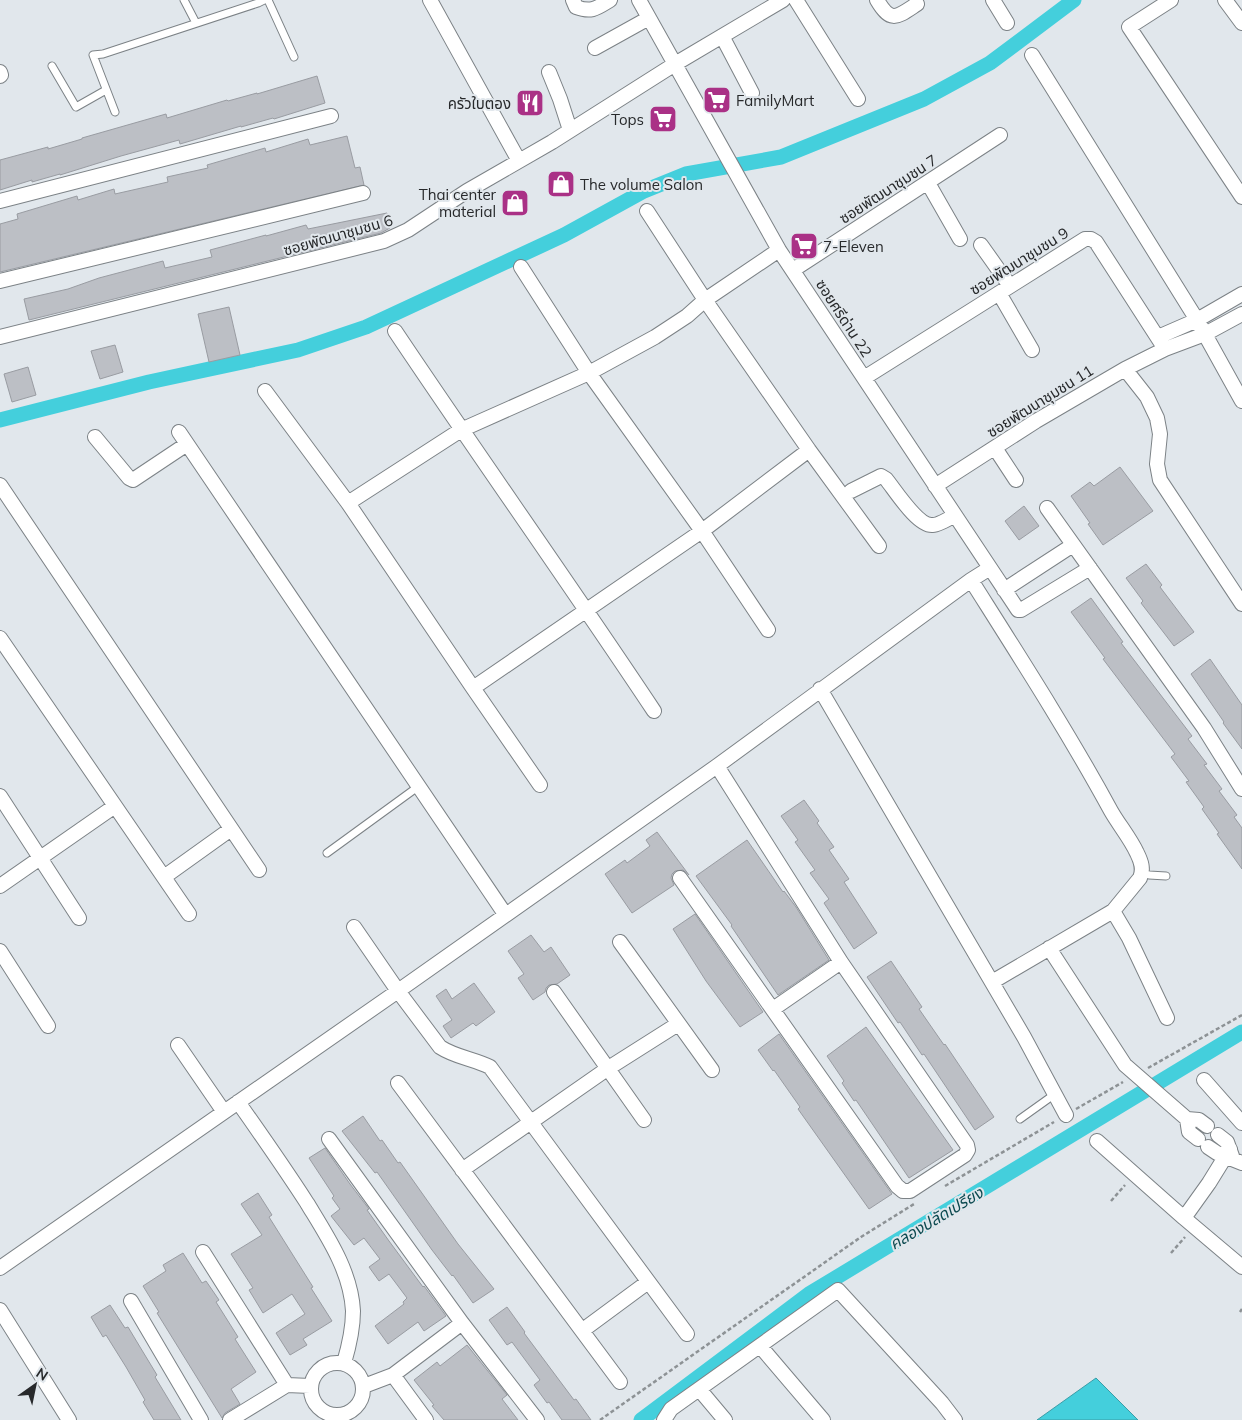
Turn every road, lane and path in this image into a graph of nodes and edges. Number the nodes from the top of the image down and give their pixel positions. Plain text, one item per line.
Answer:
1 (184, 0) edge
2 (268, 0) edge
3 (430, 0) edge
4 (573, 0) edge
5 (610, 0) edge
6 (639, 0) edge
7 (796, 0) edge
8 (877, 0) edge
9 (992, 0) edge
10 (1171, 0) edge
11 (1225, 0) edge
12 (259, 1) edge
13 (776, 2) edge
14 (917, 4) dead end
15 (649, 18) junction
16 (196, 23) junction
17 (1007, 23) dead end
18 (1242, 24) edge
19 (722, 36) junction
20 (595, 48) dead end
21 (1032, 55) dead end
22 (294, 57) dead end
23 (675, 64) junction
24 (52, 66) dead end
25 (549, 72) dead end
26 (106, 90) junction
27 (752, 93) dead end
28 (858, 99) dead end
29 (115, 112) dead end
30 (331, 116) dead end
31 (570, 130) junction
32 (1000, 135) dead end
33 (519, 161) junction
34 (928, 183) junction
35 (364, 193) dead end
36 (1242, 197) edge
37 (0, 201) edge
38 (647, 211) dead end
39 (960, 239) dead end
40 (981, 244) dead end
41 (779, 250) junction
42 (521, 267) dead end
43 (794, 270) junction
44 (0, 281) edge
45 (1005, 289) junction
46 (1242, 294) edge
47 (705, 300) junction
48 (1242, 314) edge
49 (1196, 320) junction
50 (395, 331) dead end
51 (1205, 334) junction
52 (0, 337) edge
53 (1158, 337) junction
54 (1165, 349) junction
55 (1032, 350) dead end
56 (1125, 369) junction
57 (589, 372) junction
58 (864, 378) junction
59 (265, 391) dead end
60 (1242, 402) edge
61 (461, 430) junction
62 (95, 437) dead end
63 (996, 448) junction
64 (808, 450) junction
65 (1016, 480) dead end
66 (0, 485) edge
67 (935, 486) junction
68 (851, 491) dead end
69 (348, 503) junction
70 (1047, 508) dead end
71 (955, 515) junction
72 (702, 532) junction
73 (1073, 545) junction
74 (879, 546) dead end
75 (990, 568) junction
76 (1090, 568) junction
77 (970, 580) junction
78 (1004, 590) junction
79 (1242, 604) edge
80 (587, 611) junction
81 (768, 630) dead end
82 (0, 638) edge
83 (473, 688) junction
84 (820, 689) junction
85 (654, 711) dead end
86 (717, 766) junction
87 (540, 785) dead end
88 (419, 786) junction
89 (1242, 788) edge
90 (0, 796) edge
91 (116, 806) junction
92 (231, 829) junction
93 (327, 853) dead end
94 (41, 858) junction
95 (259, 870) dead end
96 (1142, 873) junction
97 (1166, 876) dead end
98 (164, 877) junction
99 (680, 878) dead end
100 (0, 886) edge
101 (1113, 911) junction
102 (189, 914) dead end
103 (506, 914) junction
104 (79, 918) dead end
105 (354, 927) dead end
106 (620, 942) dead end
107 (1049, 948) junction
108 (0, 951) edge
109 (841, 962) junction
110 (992, 982) junction
111 (398, 991) junction
112 (554, 992) dead end
113 (773, 1009) junction
114 (1242, 1014) edge
115 (1167, 1018) dead end
116 (678, 1024) junction
117 (48, 1026) dead end
118 (178, 1045) dead end
119 (608, 1069) junction
120 (712, 1070) dead end
121 (1143, 1071) dead end
122 (1127, 1080) dead end
123 (1204, 1080) dead end
124 (398, 1083) dead end
125 (1055, 1094) junction
126 (238, 1102) junction
127 (224, 1112) junction
128 (1066, 1115) junction
129 (1020, 1119) dead end
130 (1187, 1119) junction
131 (644, 1120) dead end
132 (531, 1122) junction
133 (1242, 1123) edge
134 (329, 1139) dead end
135 (1097, 1141) dead end
136 (1232, 1157) edge
137 (462, 1170) junction
138 (1135, 1174) junction
139 (942, 1188) dead end
140 (1111, 1201) dead end
141 (918, 1202) dead end
142 (1189, 1222) junction
143 (204, 1252) dead end
144 (1171, 1253) dead end
145 (1242, 1267) edge
146 (0, 1268) edge
147 (648, 1282) junction
148 (131, 1301) dead end
149 (0, 1310) edge
150 (462, 1323) junction
151 (582, 1330) junction
152 (686, 1334) dead end
153 (760, 1346) junction
154 (344, 1363) junction
155 (393, 1375) junction
156 (620, 1382) dead end
157 (287, 1385) junction
158 (310, 1386) junction
159 (364, 1386) junction
160 (699, 1389) junction
161 (333, 1418) edge
162 (69, 1420) edge
163 (201, 1420) edge
164 (230, 1420) edge
165 (426, 1420) edge
166 (537, 1420) edge
167 (600, 1420) edge
168 (664, 1420) edge
169 (725, 1420) edge
170 (823, 1420) edge
171 (955, 1420) edge

1 - 16 lane
2 - 22 lane
3 - 33 street
4 - 5 street
6 - 15 street, ซอยศรีด่าน 22
7 - 28 street
8 - 14 street
9 - 17 street
10 - 36 street
11 - 18 street
12 - 16 lane
13 - 19 street, ซอยพัฒนาชุมชน 6
15 - 20 street
15 - 23 street, ซอยศรีด่าน 22
16 - 26 lane
19 - 23 street, ซอยพัฒนาชุมชน 6
19 - 27 street
21 - 49 street
23 - 31 street, ซอยพัฒนาชุมชน 6
23 - 41 street, ซอยศรีด่าน 22
24 - 26 lane
25 - 31 street
26 - 29 lane
30 - 37 street
31 - 33 street, ซอยพัฒนาชุมชน 6
32 - 34 street, ซอยพัฒนาชุมชน 7
33 - 52 street, ซอยพัฒนาชุมชน 6
34 - 39 street
34 - 43 street, ซอยพัฒนาชุมชน 7
35 - 44 street
38 - 47 street
40 - 45 street
41 - 43 street, ซอยศรีด่าน 22
41 - 47 street
42 - 57 street
43 - 58 street, ซอยศรีด่าน 22
45 - 53 street, ซอยพัฒนาชุมชน 9
45 - 55 street
45 - 58 street, ซอยพัฒนาชุมชน 9
46 - 49 street
47 - 57 street
47 - 64 street
48 - 51 street, ซอยพัฒนาชุมชน 11
49 - 51 street
49 - 53 street
50 - 61 street
51 - 54 street, ซอยพัฒนาชุมชน 11
51 - 60 street
53 - 54 street
54 - 56 street, ซอยพัฒนาชุมชน 11
56 - 63 street, ซอยพัฒนาชุมชน 11
56 - 79 street
57 - 61 street
57 - 72 street
58 - 67 street, ซอยศรีด่าน 22
59 - 69 street
61 - 69 street
61 - 80 street
62 - 88 street
63 - 65 street
63 - 67 street, ซอยพัฒนาชุมชน 11
64 - 72 street
64 - 74 street
66 - 92 street
67 - 71 street, ซอยศรีด่าน 22
68 - 71 street
69 - 83 street
70 - 73 street
71 - 75 street, ซอยศรีด่าน 22
72 - 80 street
72 - 81 street
73 - 76 street
73 - 78 street
75 - 77 street
75 - 78 street, ซอยศรีด่าน 22
76 - 78 street, ซอยศรีด่าน 22
76 - 89 street
77 - 84 street
77 - 96 street
80 - 83 street
80 - 85 street
82 - 91 street
83 - 87 street
84 - 86 street
84 - 110 street
86 - 103 street
86 - 109 street
88 - 93 lane
88 - 103 street
90 - 94 street
91 - 94 street
91 - 98 street
92 - 95 street
92 - 98 street
94 - 100 street
94 - 104 street
96 - 97 lane
96 - 101 street
98 - 102 street
99 - 113 street
101 - 107 street
101 - 115 street
103 - 111 street
105 - 111 street
106 - 116 street
107 - 110 street
107 - 130 street
108 - 117 street
109 - 113 street
109 - 113 street
110 - 125 street
111 - 126 street
111 - 132 street
112 - 119 street
114 - 121 path
116 - 119 street
116 - 120 street
118 - 127 street
119 - 131 street
119 - 132 street
122 - 128 path
123 - 133 street
124 - 137 street
125 - 128 street
125 - 129 lane
126 - 127 street
126 - 154 street
127 - 146 street
128 - 139 path
130 - 136 street
130 - 136 street
132 - 137 street
132 - 147 street
134 - 150 street
135 - 138 street
136 - 142 street
137 - 151 street
138 - 140 path
138 - 142 street
141 - 167 path
142 - 144 path
142 - 145 street
143 - 157 street
147 - 151 street
147 - 152 street
148 - 163 street
149 - 162 street
150 - 155 street
150 - 166 street
151 - 156 street
153 - 160 street
153 - 170 street
153 - 171 street
154 - 158 street
154 - 159 street
155 - 159 street
155 - 165 street
157 - 158 street
157 - 164 street
158 - 161 street
159 - 161 street
160 - 168 street
160 - 169 street

